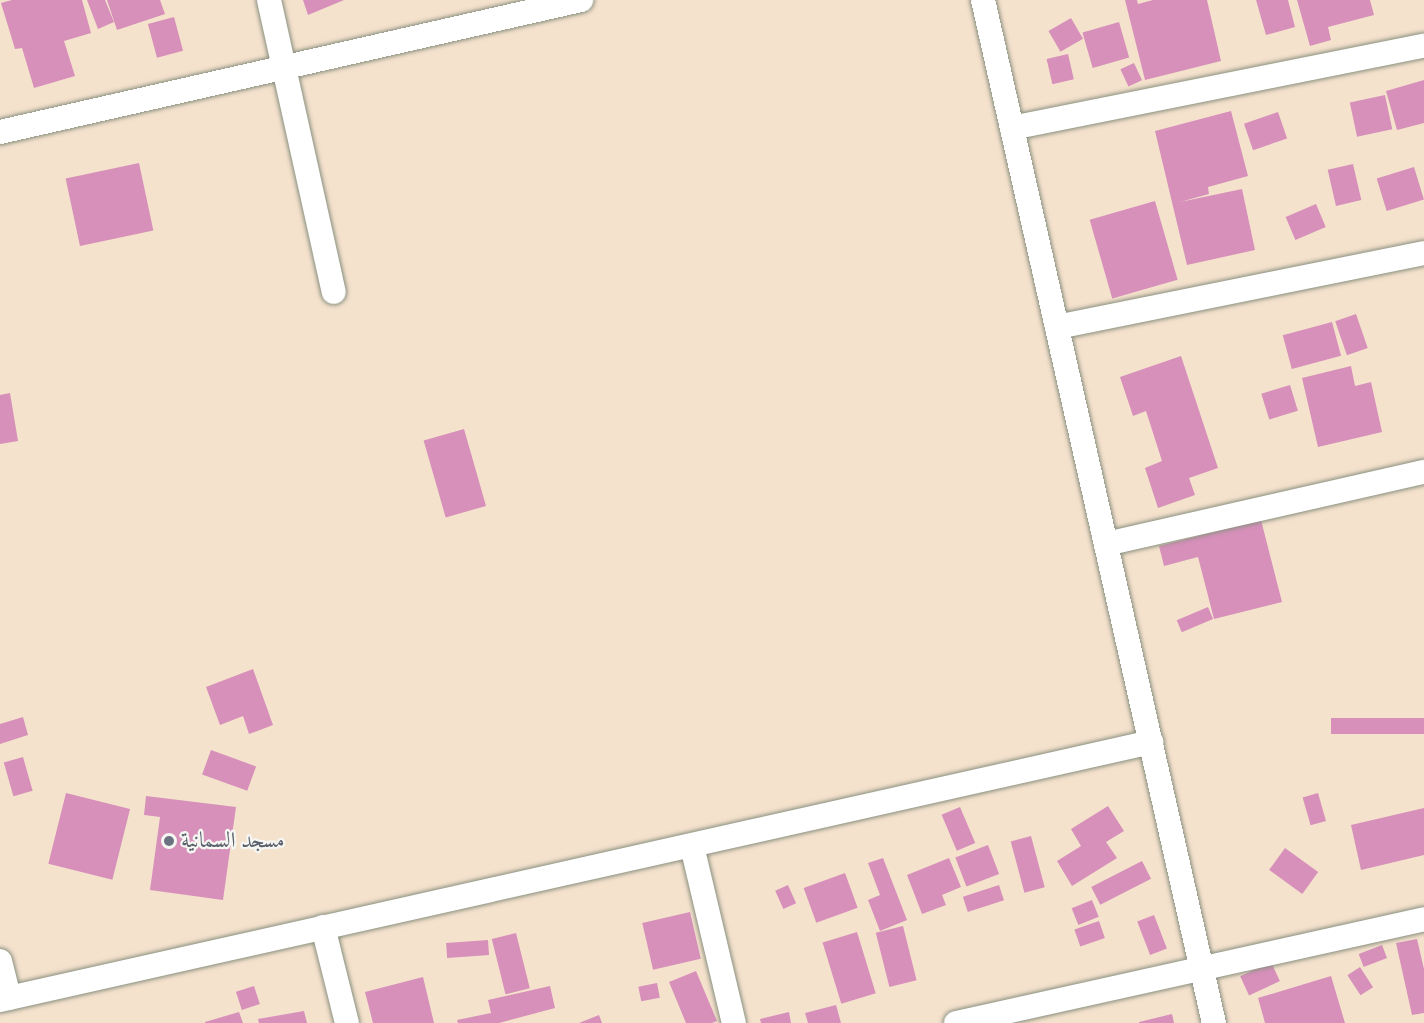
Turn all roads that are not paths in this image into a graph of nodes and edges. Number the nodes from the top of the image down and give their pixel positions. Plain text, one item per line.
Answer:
1 (269, 0) edge
2 (581, 0) edge
3 (983, 0) edge
4 (1424, 46) edge
5 (284, 67) junction
6 (1012, 128) junction
7 (0, 132) edge
8 (1424, 253) edge
9 (334, 292) dead end
10 (1057, 327) junction
11 (1424, 472) edge
12 (1106, 544) junction
13 (1151, 742) junction
14 (692, 846) junction
15 (1424, 919) edge
16 (324, 927) junction
17 (0, 961) edge
18 (1202, 969) junction
19 (4, 999) edge
20 (347, 1023) edge
21 (734, 1023) edge
22 (956, 1023) edge
23 (1214, 1023) edge

1 - 5 street
2 - 5 street
3 - 6 street
4 - 6 street
5 - 7 street
5 - 9 street
6 - 10 street
8 - 10 street
10 - 12 street
11 - 12 street
12 - 13 street
13 - 14 street
13 - 18 street
14 - 16 street
14 - 21 street
15 - 18 street
16 - 19 street
16 - 20 street
17 - 19 street
18 - 22 street
18 - 23 street

